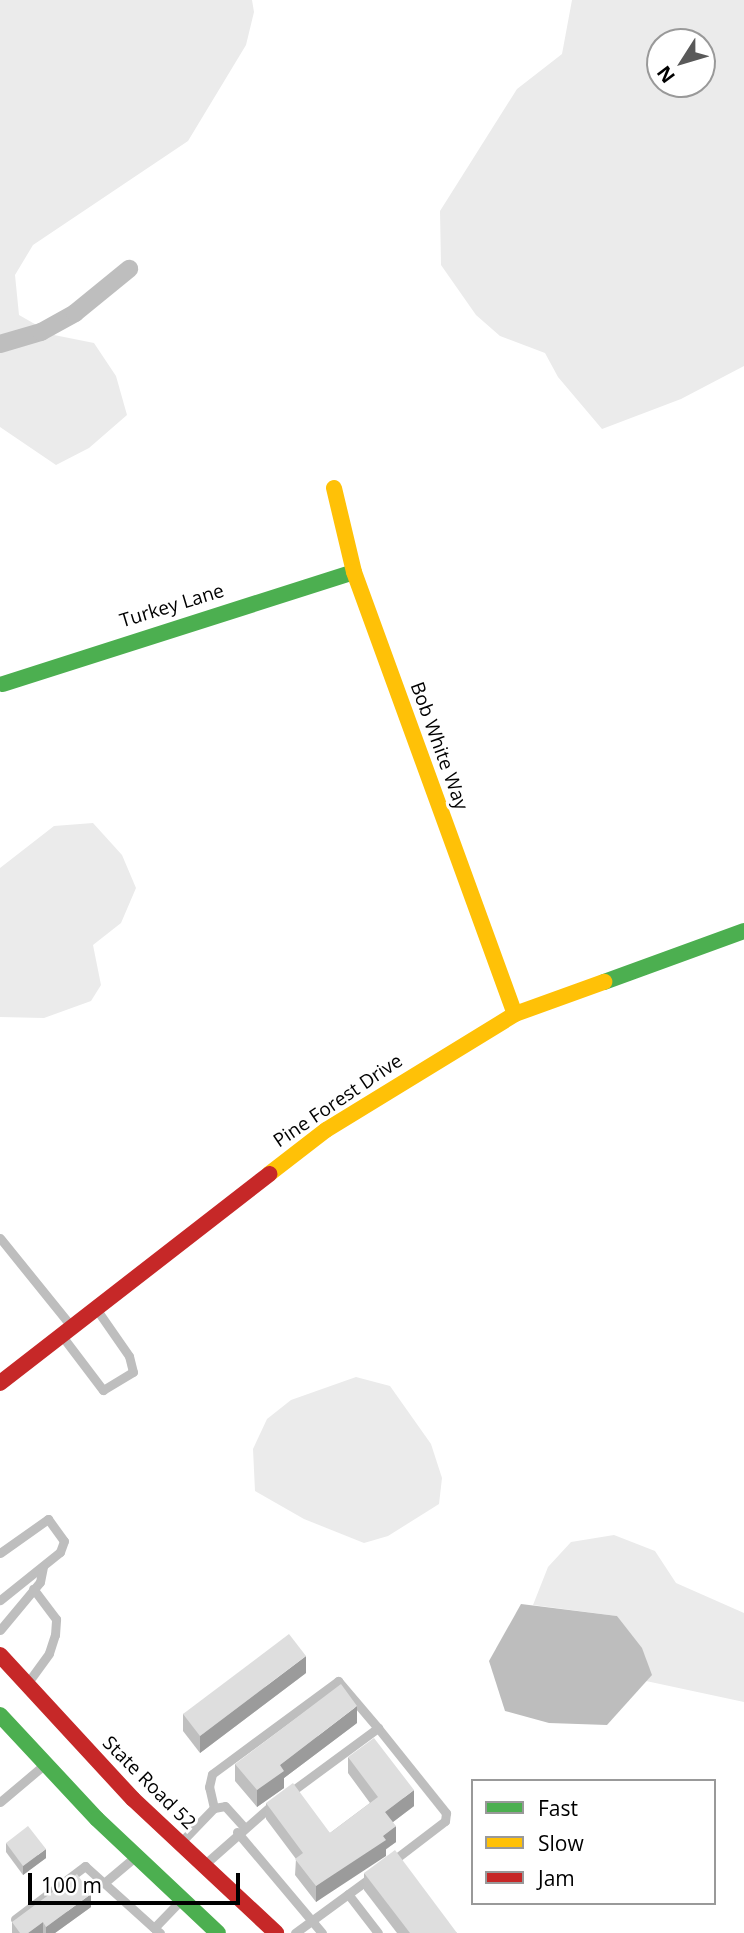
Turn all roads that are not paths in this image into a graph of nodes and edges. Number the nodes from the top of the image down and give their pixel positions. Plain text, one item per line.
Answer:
1 (129, 269) dead end
2 (0, 344) edge
3 (334, 488) dead end
4 (354, 572) junction
5 (3, 684) dead end
6 (744, 931) edge
7 (515, 1014) junction
8 (0, 1238) edge
9 (96, 1308) junction
10 (67, 1331) junction
11 (0, 1383) edge
12 (0, 1553) edge
13 (43, 1566) junction
14 (33, 1589) junction
15 (0, 1600) edge
16 (0, 1630) edge
17 (0, 1655) edge
18 (26, 1685) junction
19 (0, 1715) edge
20 (378, 1728) junction
21 (44, 1765) junction
22 (0, 1802) edge
23 (214, 1808) junction
24 (240, 1830) junction
25 (180, 1843) junction
26 (136, 1856) junction
27 (203, 1865) junction
28 (104, 1883) junction
29 (348, 1894) junction
30 (182, 1899) junction
31 (15, 1919) edge
32 (311, 1922) junction
33 (157, 1930) edge
34 (218, 1933) edge
35 (276, 1933) edge
36 (296, 1933) edge
37 (321, 1933) edge
38 (378, 1933) edge

1 - 2 street
3 - 4 street, Bob White Way
4 - 5 street, Turkey Lane
4 - 7 street, Bob White Way
6 - 7 street, Pine Forest Drive
7 - 9 street, Pine Forest Drive
8 - 10 lane
9 - 10 street, Pine Forest Drive
9 - 10 lane
10 - 11 street, Pine Forest Drive
12 - 13 lane
13 - 14 lane
13 - 15 lane
14 - 16 lane
14 - 18 lane
17 - 18 street, State Road 52
18 - 25 street, State Road 52
19 - 21 street
20 - 23 lane
20 - 24 lane
20 - 29 lane
21 - 22 lane
21 - 26 street
23 - 24 lane
23 - 25 lane
24 - 27 lane
24 - 32 lane
25 - 27 street, State Road 52
26 - 28 lane
26 - 30 street
27 - 35 street, State Road 52
28 - 31 lane
28 - 33 lane
29 - 32 lane
29 - 38 lane
30 - 33 lane
30 - 34 street
32 - 36 lane
32 - 37 lane

